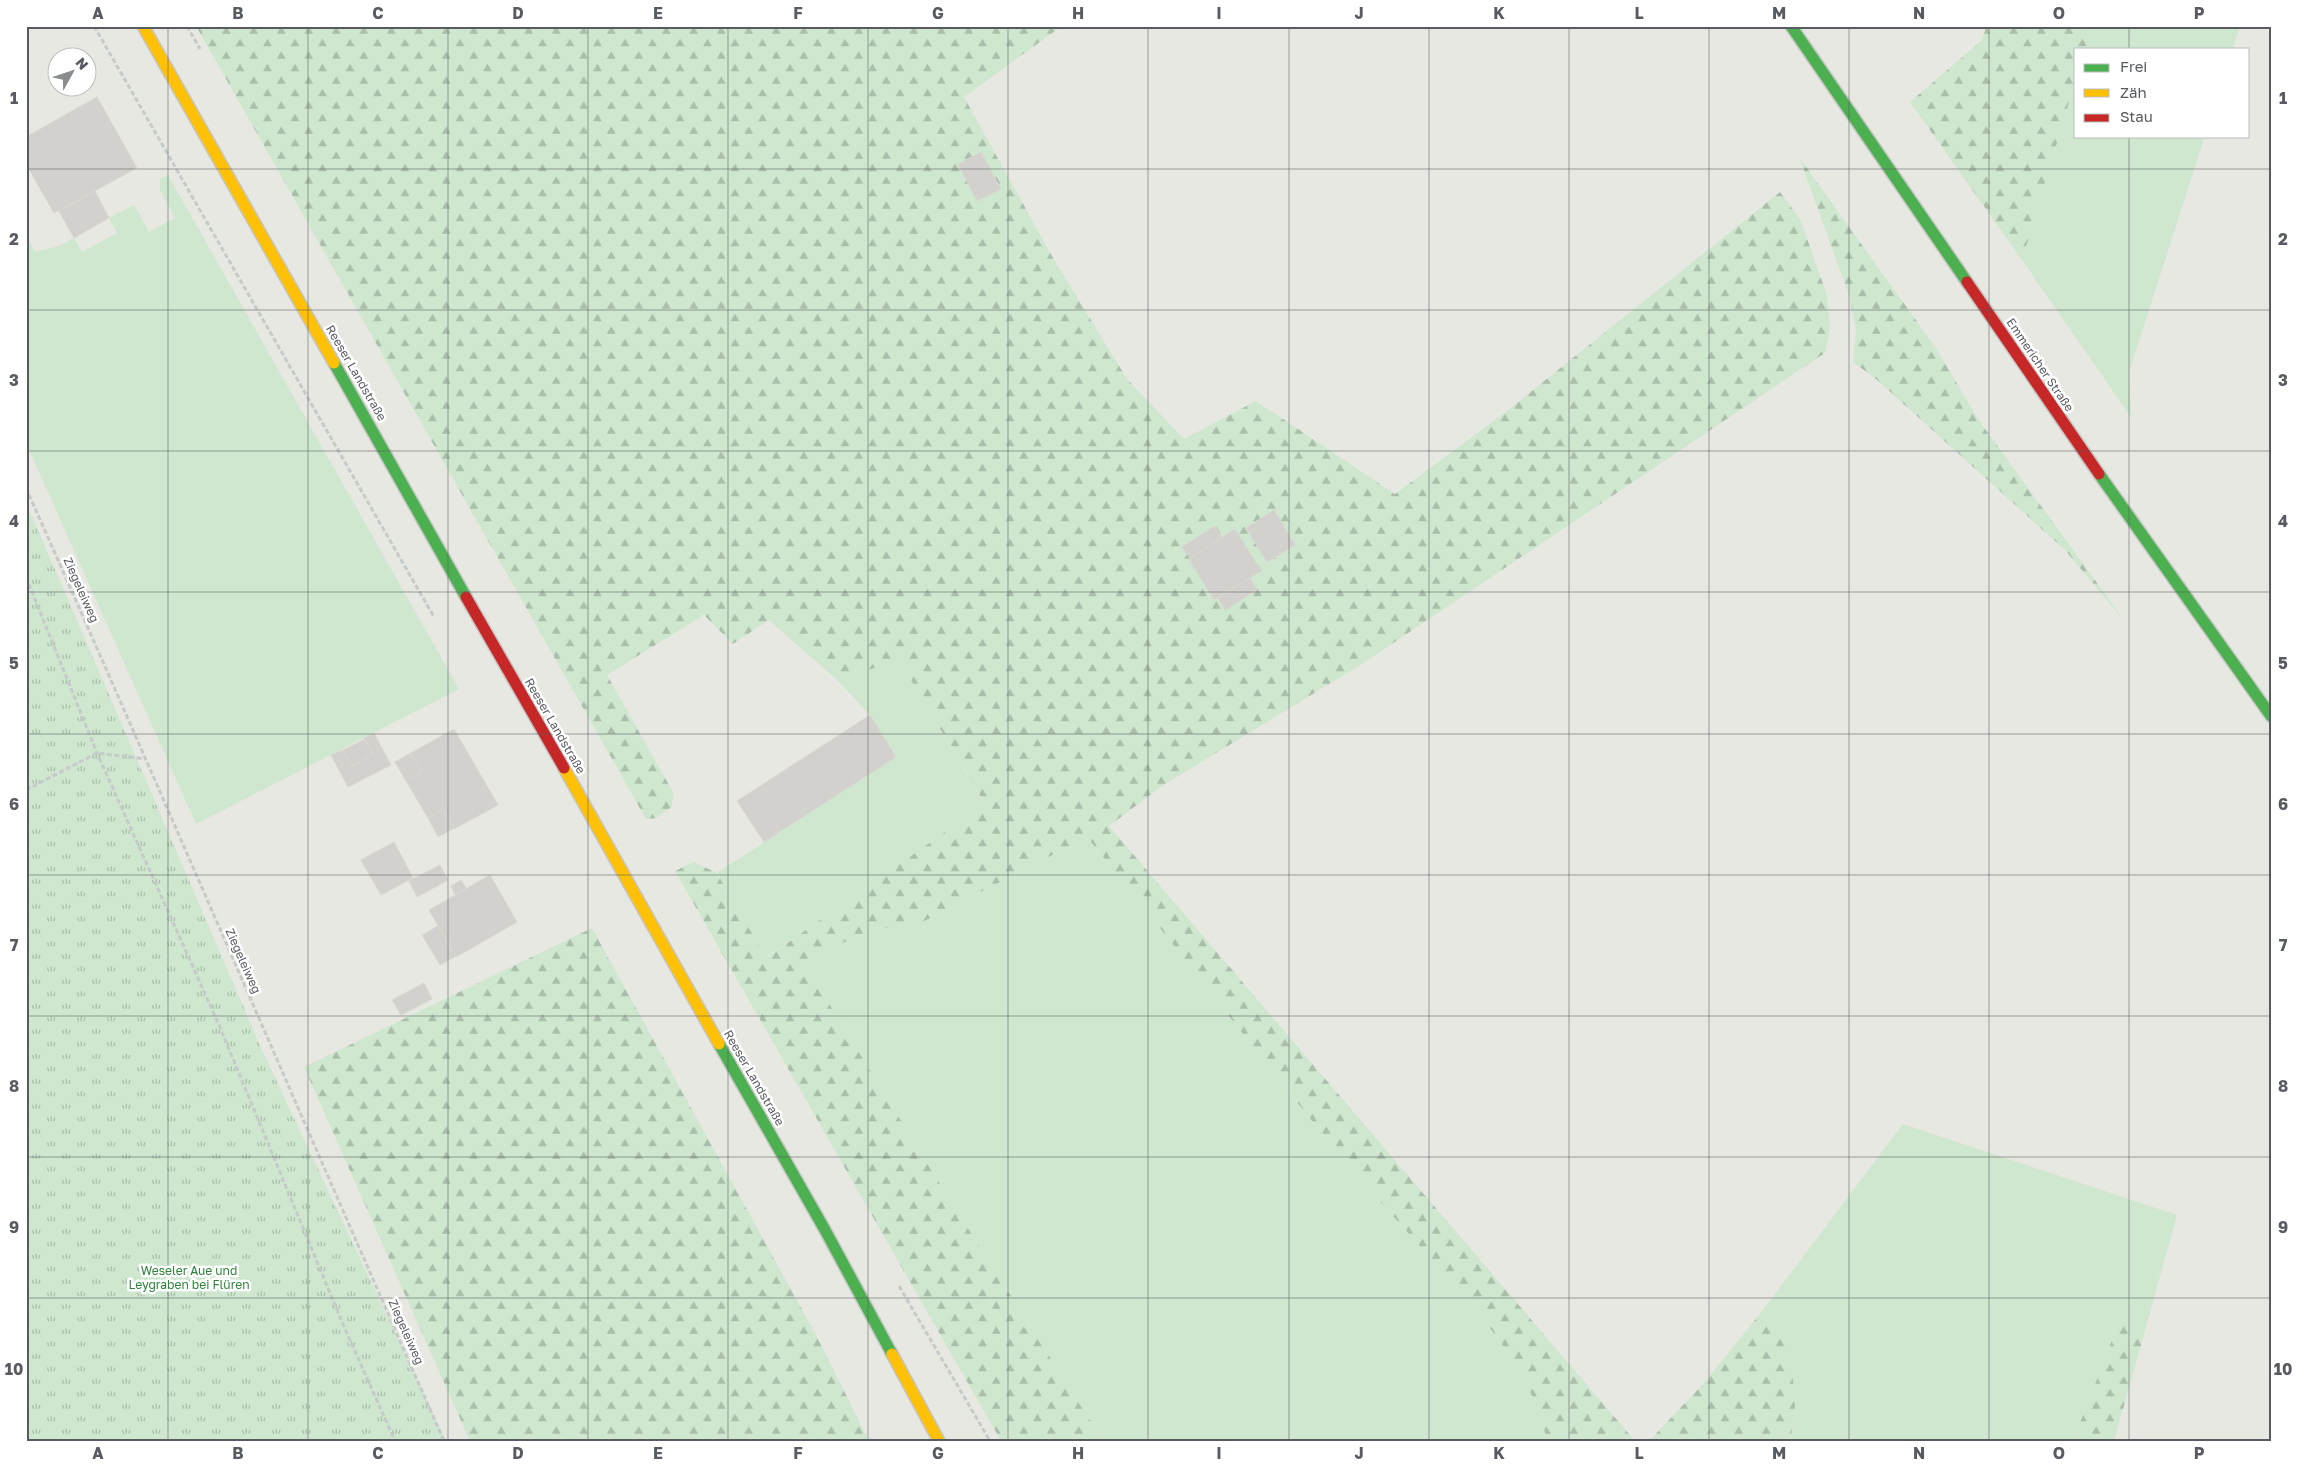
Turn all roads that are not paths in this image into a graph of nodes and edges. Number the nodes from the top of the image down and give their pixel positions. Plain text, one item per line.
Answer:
1 (143, 26) edge
2 (1791, 26) edge
3 (2271, 716) edge
4 (939, 1441) edge

1 - 4 street, Reeser Landstraße
2 - 3 street, Emmericher Straße

